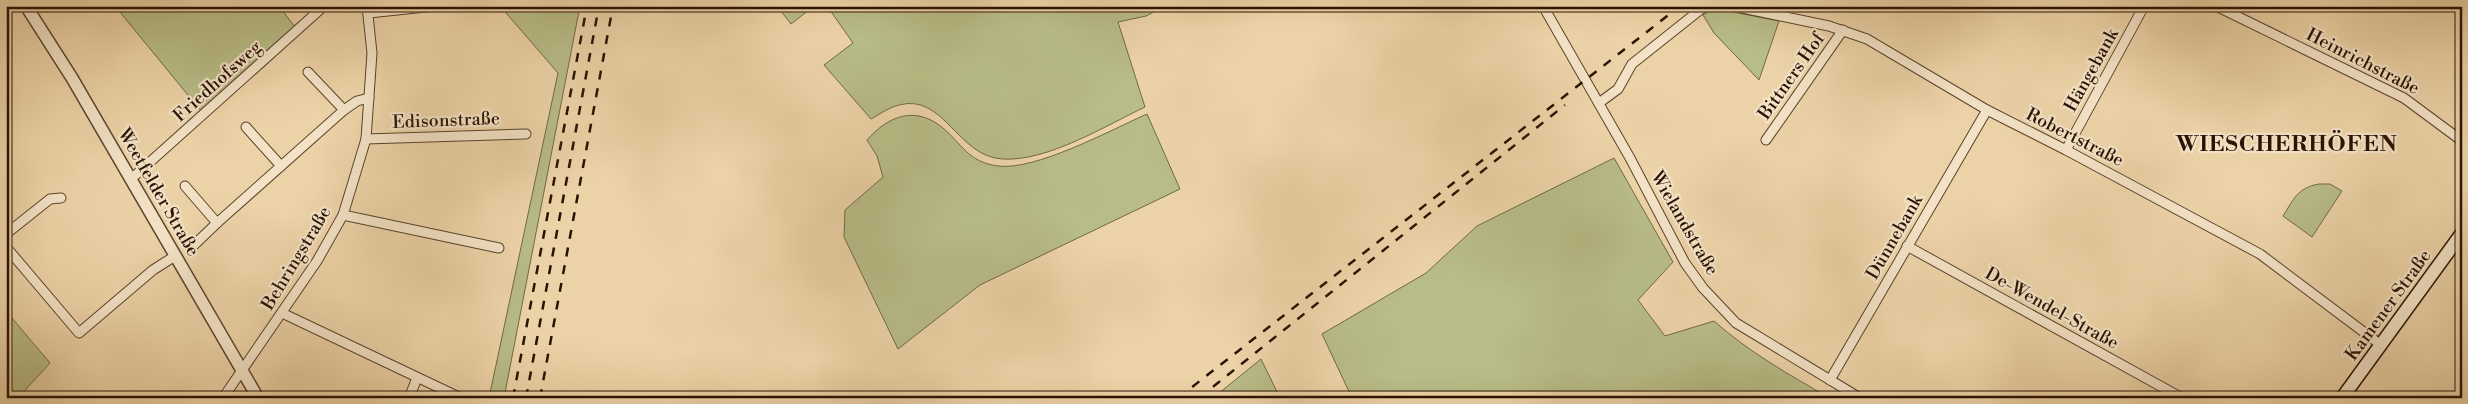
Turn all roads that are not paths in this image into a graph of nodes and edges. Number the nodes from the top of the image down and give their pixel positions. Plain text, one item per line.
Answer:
1 (26, 6) edge
2 (324, 6) edge
3 (435, 6) edge
4 (1543, 6) edge
5 (1705, 6) edge
6 (1733, 6) edge
7 (2144, 6) edge
8 (2216, 6) edge
9 (368, 10) edge
10 (1842, 30) junction
11 (308, 72) dead end
12 (369, 98) junction
13 (1599, 103) junction
14 (344, 110) junction
15 (1986, 110) junction
16 (246, 127) dead end
17 (526, 134) dead end
18 (366, 138) junction
19 (1766, 140) dead end
20 (2462, 141) edge
21 (2066, 150) junction
22 (280, 166) junction
23 (131, 179) junction
24 (185, 186) dead end
25 (61, 198) dead end
26 (342, 215) junction
27 (217, 223) junction
28 (2462, 233) edge
29 (6, 234) edge
30 (193, 246) dead end
31 (1906, 246) junction
32 (6, 248) edge
33 (499, 248) dead end
34 (175, 256) junction
35 (282, 313) junction
36 (2381, 345) junction
37 (241, 370) junction
38 (417, 378) junction
39 (1830, 380) junction
40 (223, 398) edge
41 (258, 398) edge
42 (409, 398) edge
43 (461, 398) edge
44 (1860, 398) edge
45 (2182, 398) edge
46 (2342, 398) edge

1 - 23 street, Weetfelder Straße
2 - 23 street, Friedhofsweg
3 - 9 street
4 - 13 street, Wielandstraße
5 - 13 street
6 - 10 street, Robertstraße
7 - 21 street, Hängebank
8 - 20 street, Heinrichstraße
9 - 12 street, Behringstraße
10 - 15 street, Robertstraße
10 - 19 street, Bittners Hof
11 - 14 street
12 - 14 street
12 - 18 street, Behringstraße
13 - 39 street, Wielandstraße
14 - 22 street
15 - 21 street, Robertstraße
15 - 31 street, Dünnebank
16 - 22 street
17 - 18 street, Edisonstraße
18 - 26 street, Behringstraße
21 - 36 street, Robertstraße
22 - 27 street
23 - 34 street, Weetfelder Straße
24 - 27 street
25 - 29 street
26 - 33 street
26 - 35 street, Behringstraße
27 - 30 street
28 - 36 main road, Kamener Straße
31 - 39 street, Dünnebank
31 - 45 street, De-Wendel-Straße
32 - 34 street
34 - 37 street, Weetfelder Straße
35 - 37 street, Behringstraße
35 - 38 street
36 - 46 main road, Kamener Straße
37 - 40 street, Behringstraße
37 - 41 street, Weetfelder Straße
38 - 42 street
38 - 43 street
39 - 44 street, Wielandstraße

